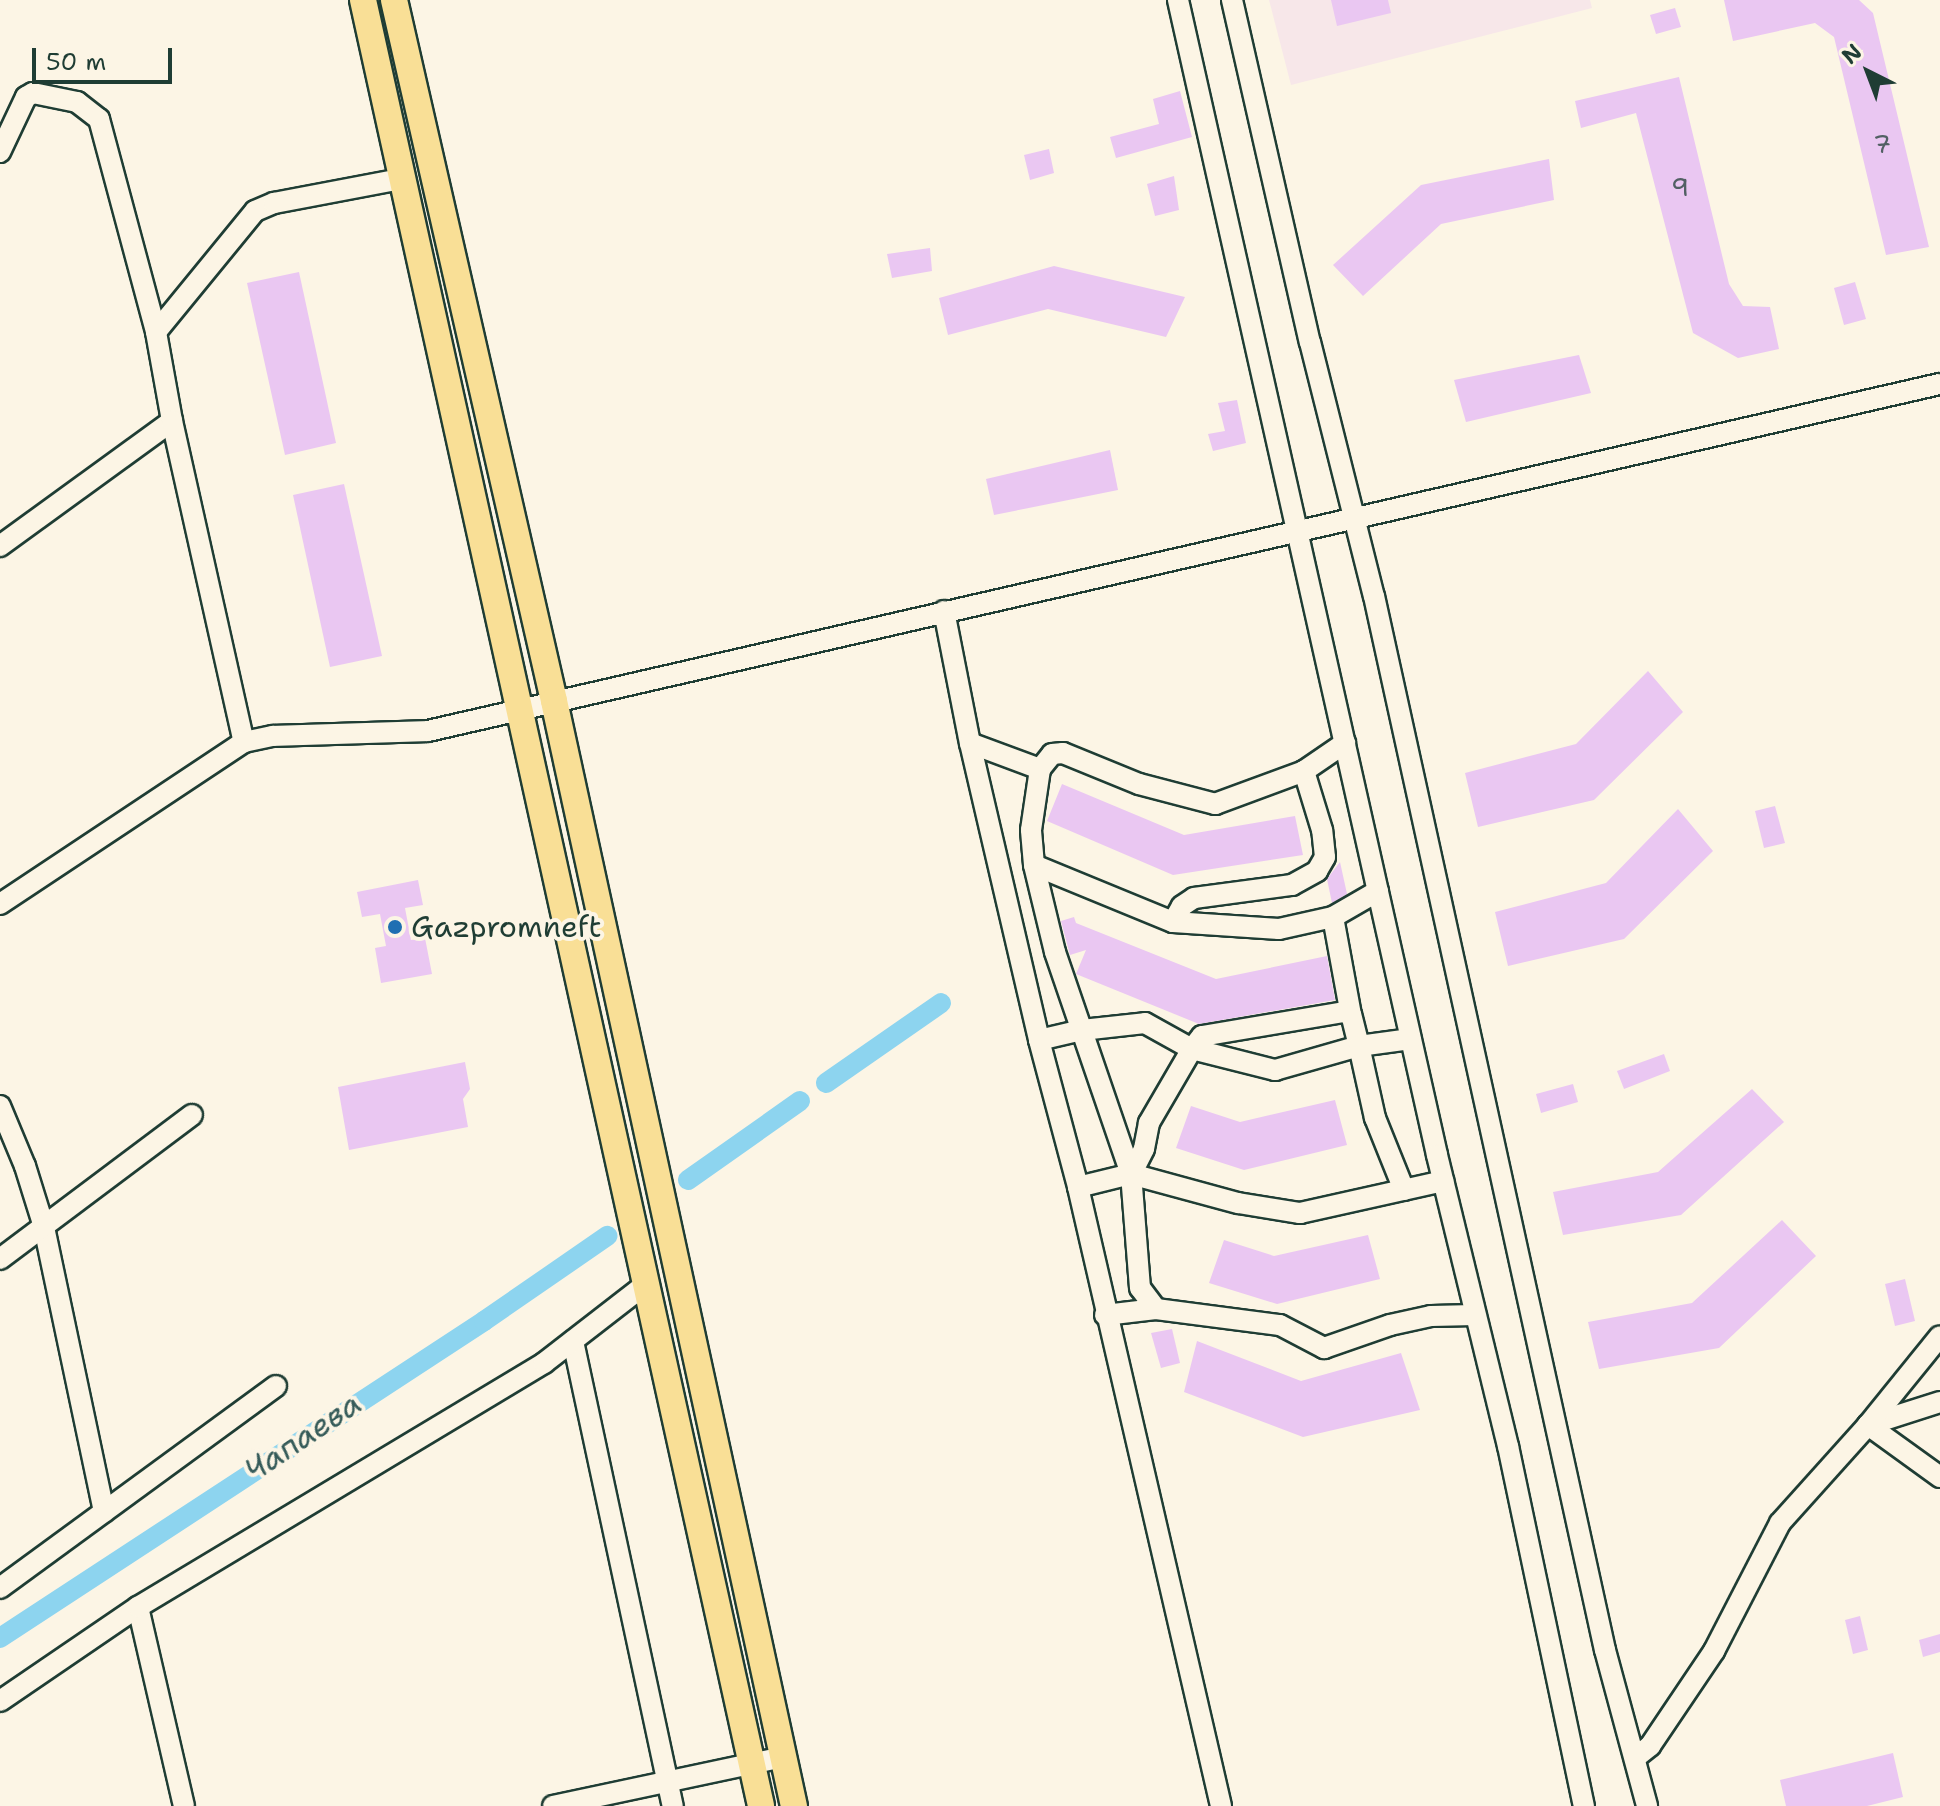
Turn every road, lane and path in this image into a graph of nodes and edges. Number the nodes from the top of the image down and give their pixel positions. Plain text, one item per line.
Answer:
1 (363, 0) edge
2 (394, 0) edge
3 (1178, 0) edge
4 (1232, 0) edge
5 (427, 150) junction
6 (0, 152) edge
7 (399, 169) junction
8 (156, 332) junction
9 (1940, 384) edge
10 (172, 421) junction
11 (1354, 519) junction
12 (1297, 534) junction
13 (0, 546) edge
14 (944, 611) junction
15 (554, 701) junction
16 (519, 711) junction
17 (244, 742) junction
18 (970, 743) junction
19 (1345, 743) junction
20 (1040, 769) junction
21 (1304, 771) junction
22 (1034, 865) junction
23 (1378, 891) junction
24 (0, 904) edge
25 (1333, 917) junction
26 (1173, 922) junction
27 (1351, 1015) junction
28 (1082, 1030) junction
29 (1411, 1039) junction
30 (1039, 1040) junction
31 (1359, 1046) junction
32 (1192, 1049) junction
33 (0, 1106) edge
34 (192, 1115) dead end
35 (1131, 1174) junction
36 (1443, 1181) junction
37 (1078, 1187) junction
38 (1404, 1190) junction
39 (44, 1227) junction
40 (0, 1259) edge
41 (646, 1284) junction
42 (1156, 1309) junction
43 (1105, 1315) junction
44 (1475, 1315) junction
45 (1940, 1336) edge
46 (573, 1341) junction
47 (276, 1386) dead end
48 (1940, 1402) edge
49 (1868, 1425) junction
50 (1940, 1477) edge
51 (104, 1512) junction
52 (0, 1588) edge
53 (138, 1607) junction
54 (0, 1701) edge
55 (783, 1757) junction
56 (1636, 1757) junction
57 (753, 1766) junction
58 (668, 1783) junction
59 (184, 1806) edge
60 (553, 1806) edge
61 (673, 1806) edge
62 (761, 1806) edge
63 (794, 1806) edge
64 (1221, 1806) edge
65 (1584, 1806) edge
66 (1647, 1806) edge

1 - 7 main road
2 - 5 main road
3 - 12 street
4 - 11 street
5 - 7 main road
5 - 15 main road
6 - 8 street
7 - 8 street
7 - 16 main road
8 - 10 street
9 - 11 street
10 - 13 street
10 - 17 street
11 - 12 street
11 - 56 street
12 - 14 street
12 - 19 street
14 - 15 street
14 - 18 street
15 - 16 street
15 - 55 main road
16 - 17 street
16 - 41 main road
17 - 24 street
18 - 20 street
18 - 30 street
19 - 21 street
19 - 23 street
20 - 21 street
20 - 22 street
21 - 26 street
22 - 26 street
22 - 28 street
23 - 25 street
23 - 29 street
25 - 26 street
25 - 27 street
27 - 31 street
27 - 32 street
28 - 30 street
28 - 32 street
28 - 35 street
29 - 31 street
29 - 36 street
30 - 37 street
31 - 32 street
31 - 38 street
32 - 35 street
33 - 39 street
34 - 39 street
35 - 37 street
35 - 38 street
35 - 42 street
36 - 38 street
36 - 44 street
37 - 43 street
39 - 40 street
39 - 51 street
41 - 46 street
41 - 57 main road
42 - 43 street
42 - 44 street
43 - 64 street
44 - 65 street
45 - 49 street
46 - 53 street
46 - 58 street
47 - 51 street
48 - 49 street
49 - 50 street
49 - 56 street
51 - 52 street
53 - 54 street
53 - 59 street
55 - 57 street
55 - 63 main road
56 - 66 street
57 - 58 street
57 - 62 main road
58 - 60 street
58 - 61 street

